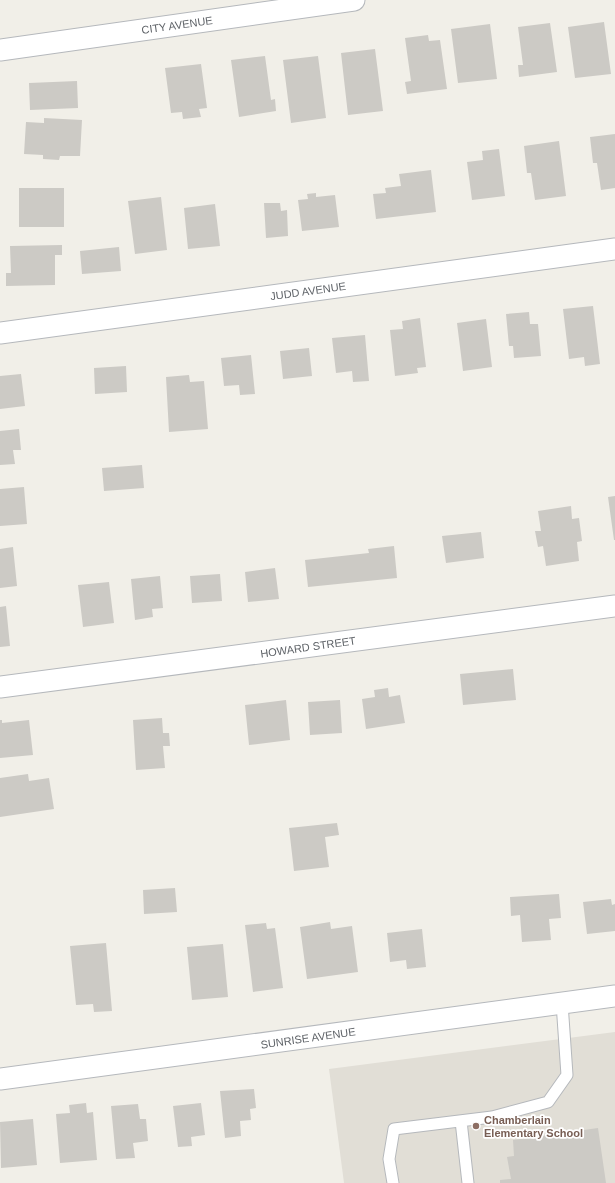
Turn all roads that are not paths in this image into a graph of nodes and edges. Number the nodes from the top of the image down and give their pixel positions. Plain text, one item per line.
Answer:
1 (354, 0) edge
2 (0, 50) edge
3 (615, 249) edge
4 (0, 332) edge
5 (615, 606) edge
6 (0, 688) edge
7 (615, 996) edge
8 (562, 1003) junction
9 (0, 1079) edge
10 (461, 1121) junction
11 (393, 1183) edge
12 (468, 1183) edge

1 - 2 street, CITY AVENUE
3 - 4 street, JUDD AVENUE
5 - 6 street, HOWARD STREET
7 - 8 street, SUNRISE AVENUE
8 - 9 street, SUNRISE AVENUE
8 - 10 lane
10 - 11 lane
10 - 12 lane

